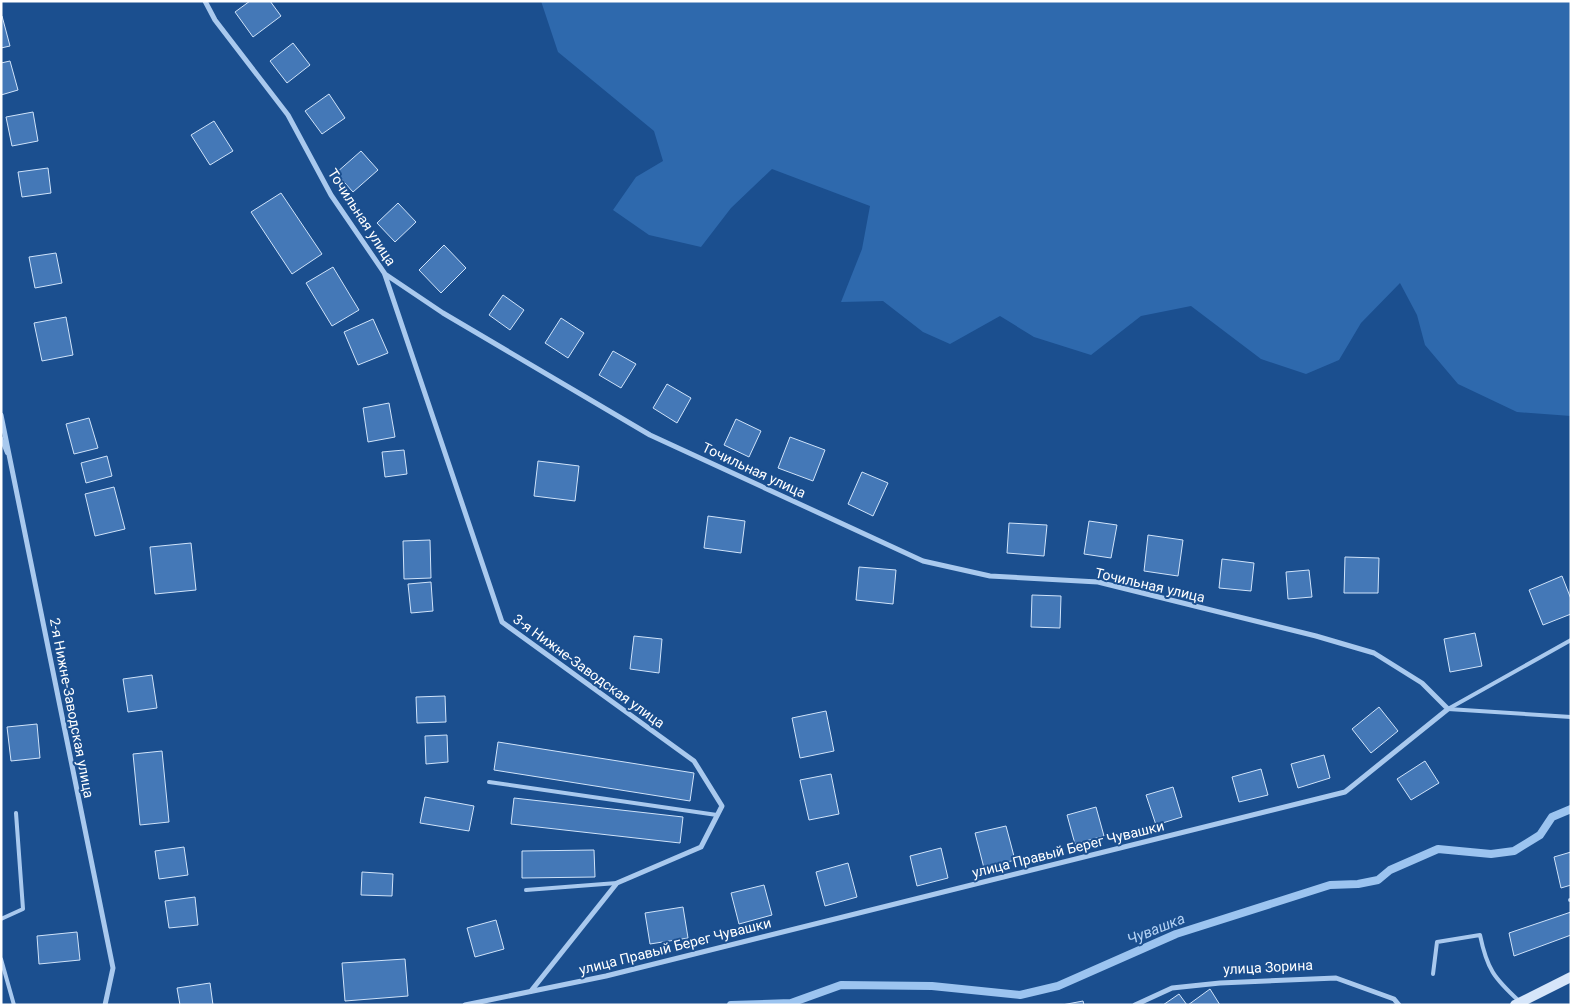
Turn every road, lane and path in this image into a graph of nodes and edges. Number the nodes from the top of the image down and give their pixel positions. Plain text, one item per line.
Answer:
1 (204, 1) edge
2 (385, 274) junction
3 (1, 415) edge
4 (1, 438) edge
5 (12, 464) junction
6 (1571, 640) edge
7 (1448, 709) junction
8 (1571, 717) edge
9 (489, 782) dead end
10 (16, 813) dead end
11 (717, 815) junction
12 (616, 883) junction
13 (526, 890) dead end
14 (1, 919) edge
15 (1, 959) edge
16 (1433, 974) dead end
17 (1571, 977) edge
18 (530, 991) junction
19 (1519, 1004) edge
20 (14, 1005) edge
21 (105, 1005) edge
22 (465, 1005) edge
23 (1135, 1005) edge
24 (1399, 1005) edge

1 - 2 street, Точильная улица
2 - 7 street, Точильная улица
2 - 11 street, 3-я Нижне-Заводская улица
3 - 5 street, 2-я Нижне-Заводская улица
4 - 5 lane
5 - 21 street, 2-я Нижне-Заводская улица
6 - 7 lane, улица Правый Берег Чувашки
7 - 8 lane
7 - 18 street, улица Правый Берег Чувашки
9 - 11 lane
10 - 14 lane
11 - 12 street
12 - 13 lane
12 - 18 street
15 - 20 lane
16 - 19 lane
17 - 19 main road
18 - 22 street, улица Правый Берег Чувашки
23 - 24 street, улица Зорина

